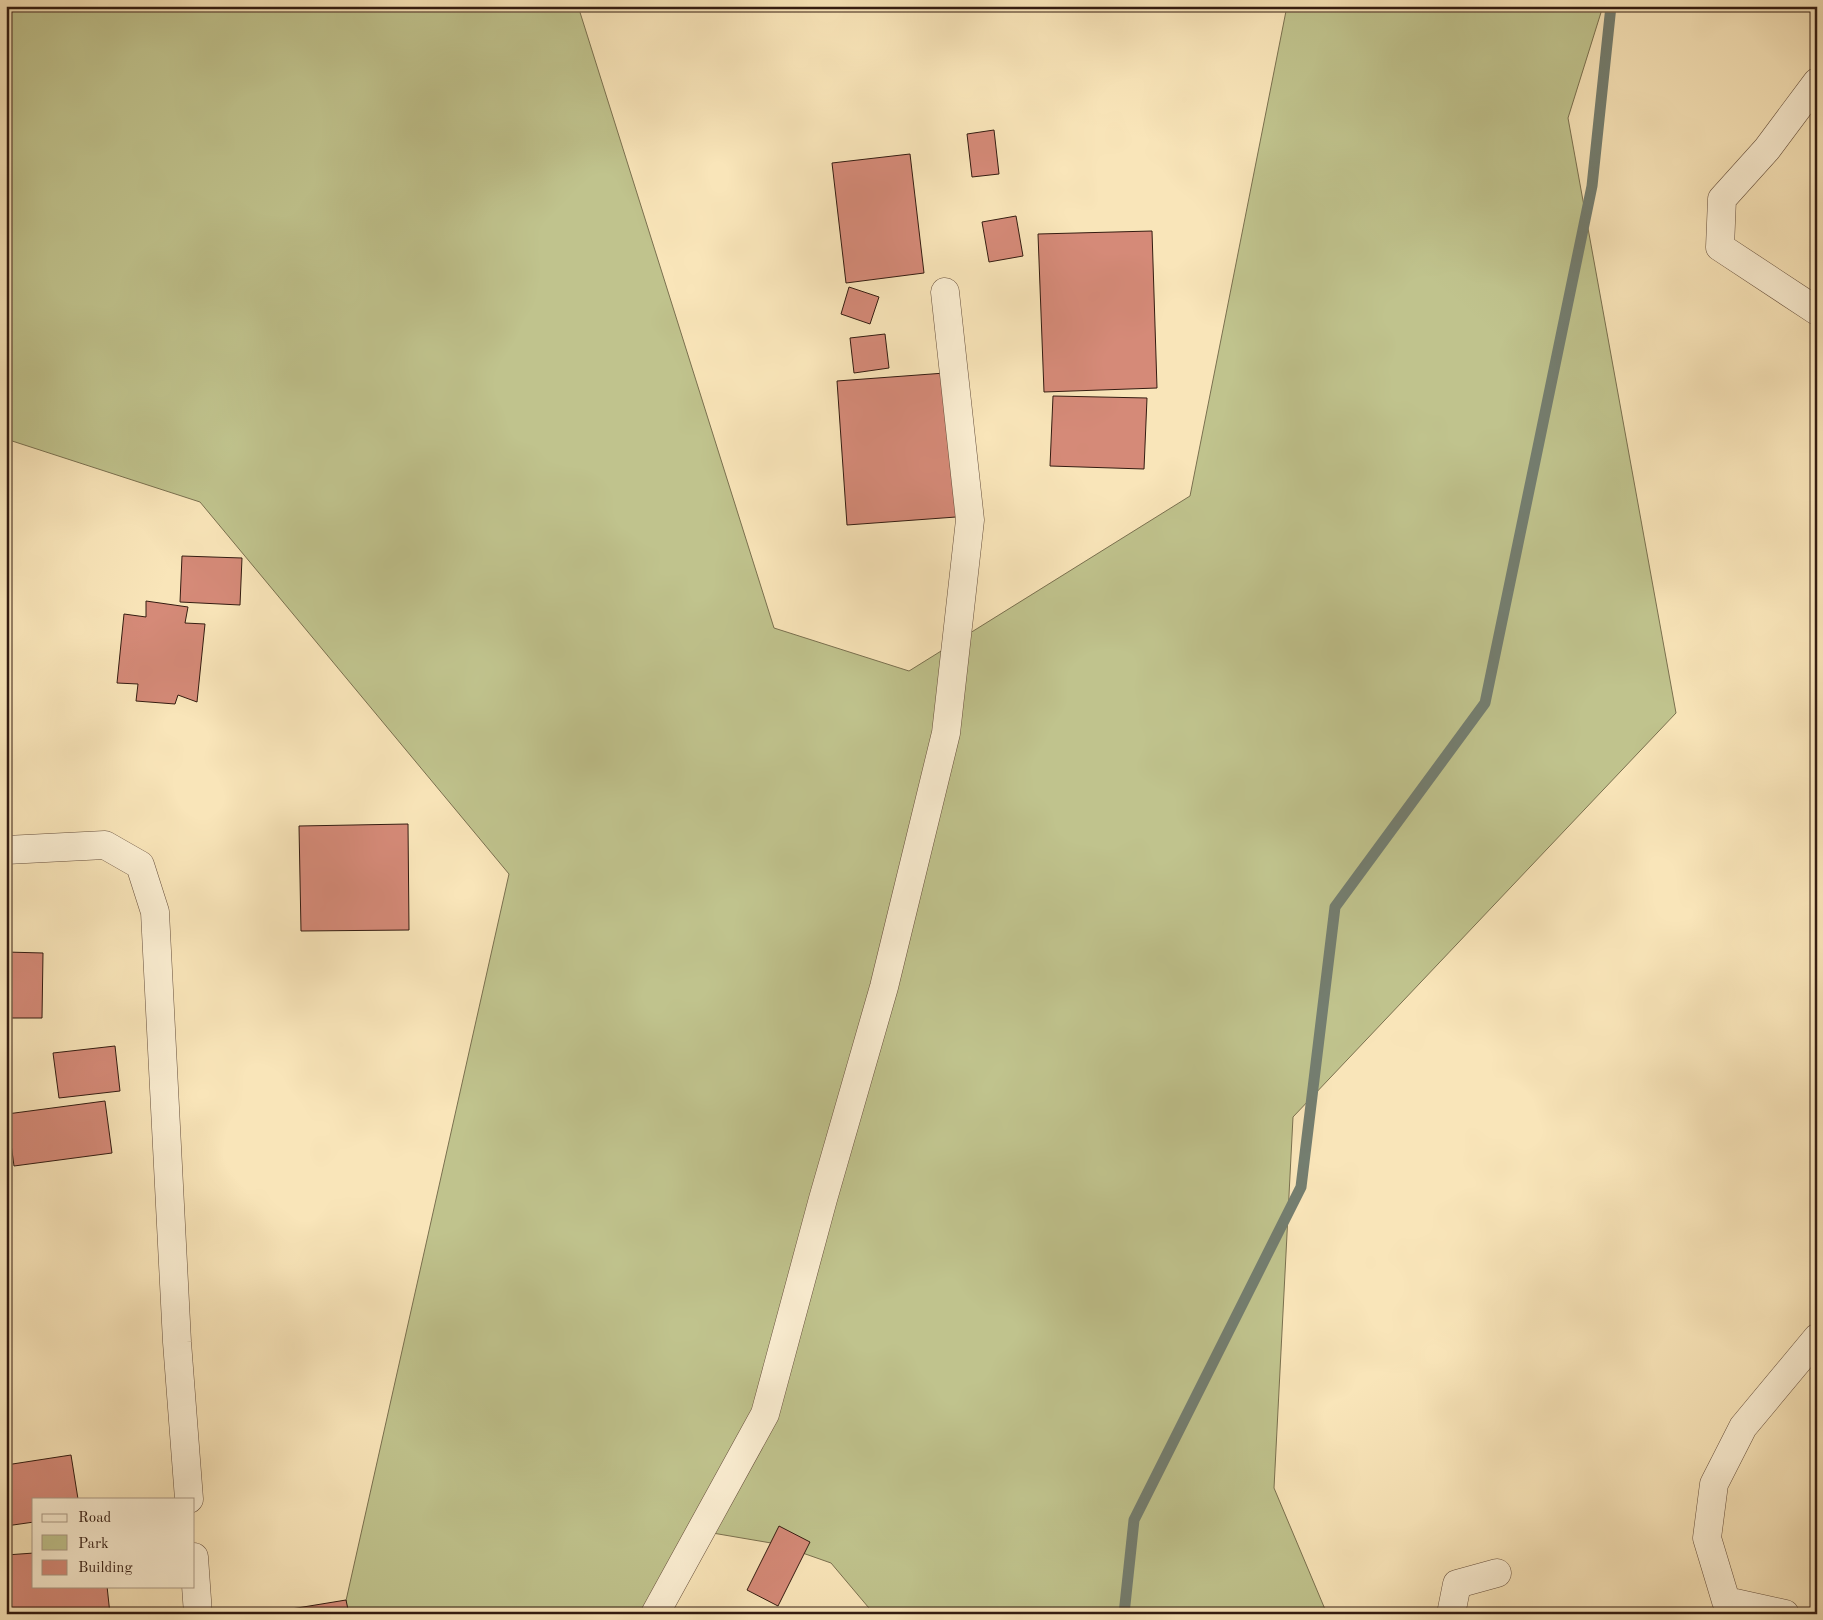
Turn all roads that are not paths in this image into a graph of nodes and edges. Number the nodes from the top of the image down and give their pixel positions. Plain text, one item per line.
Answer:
1 (1817, 82) edge
2 (945, 292) dead end
3 (1817, 311) edge
4 (6, 850) edge
5 (1817, 1338) edge
6 (189, 1498) edge
7 (195, 1571) edge
8 (1498, 1573) dead end
9 (1729, 1608) edge
10 (198, 1614) edge
11 (655, 1614) edge
12 (1452, 1614) edge
13 (1785, 1614) edge

1 - 3 street
2 - 11 street
4 - 6 street
5 - 9 street
7 - 10 street
8 - 12 street
9 - 13 street

